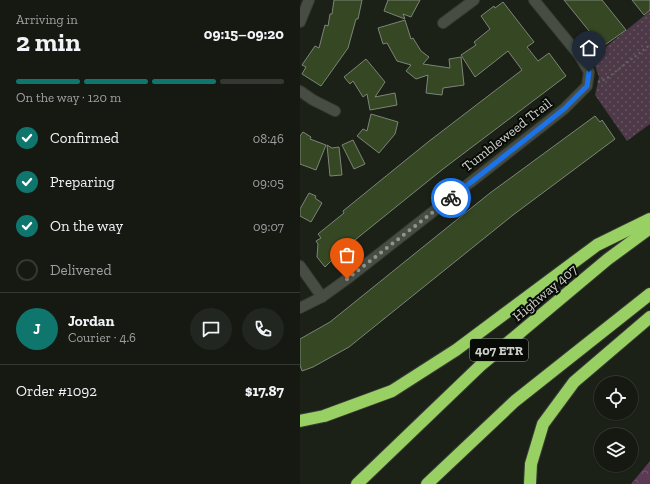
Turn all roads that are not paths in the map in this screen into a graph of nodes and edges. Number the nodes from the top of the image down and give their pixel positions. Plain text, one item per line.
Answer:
1 (309, 0) edge
2 (474, 0) edge
3 (534, 0) edge
4 (300, 22) edge
5 (443, 23) dead end
6 (300, 91) edge
7 (335, 111) dead end
8 (650, 219) edge
9 (650, 228) edge
10 (300, 266) edge
11 (650, 294) edge
12 (322, 297) junction
13 (300, 308) edge
14 (650, 317) edge
15 (300, 421) edge
16 (357, 484) edge
17 (427, 484) edge
18 (530, 484) edge

1 - 4 street
2 - 5 street
3 - 12 street, Tumbleweed Trail
6 - 7 street
8 - 15 highway
9 - 16 highway, Highway 407 / 407 ETR
10 - 12 street
11 - 17 highway
12 - 13 street, Tumbleweed Trail
14 - 18 highway

